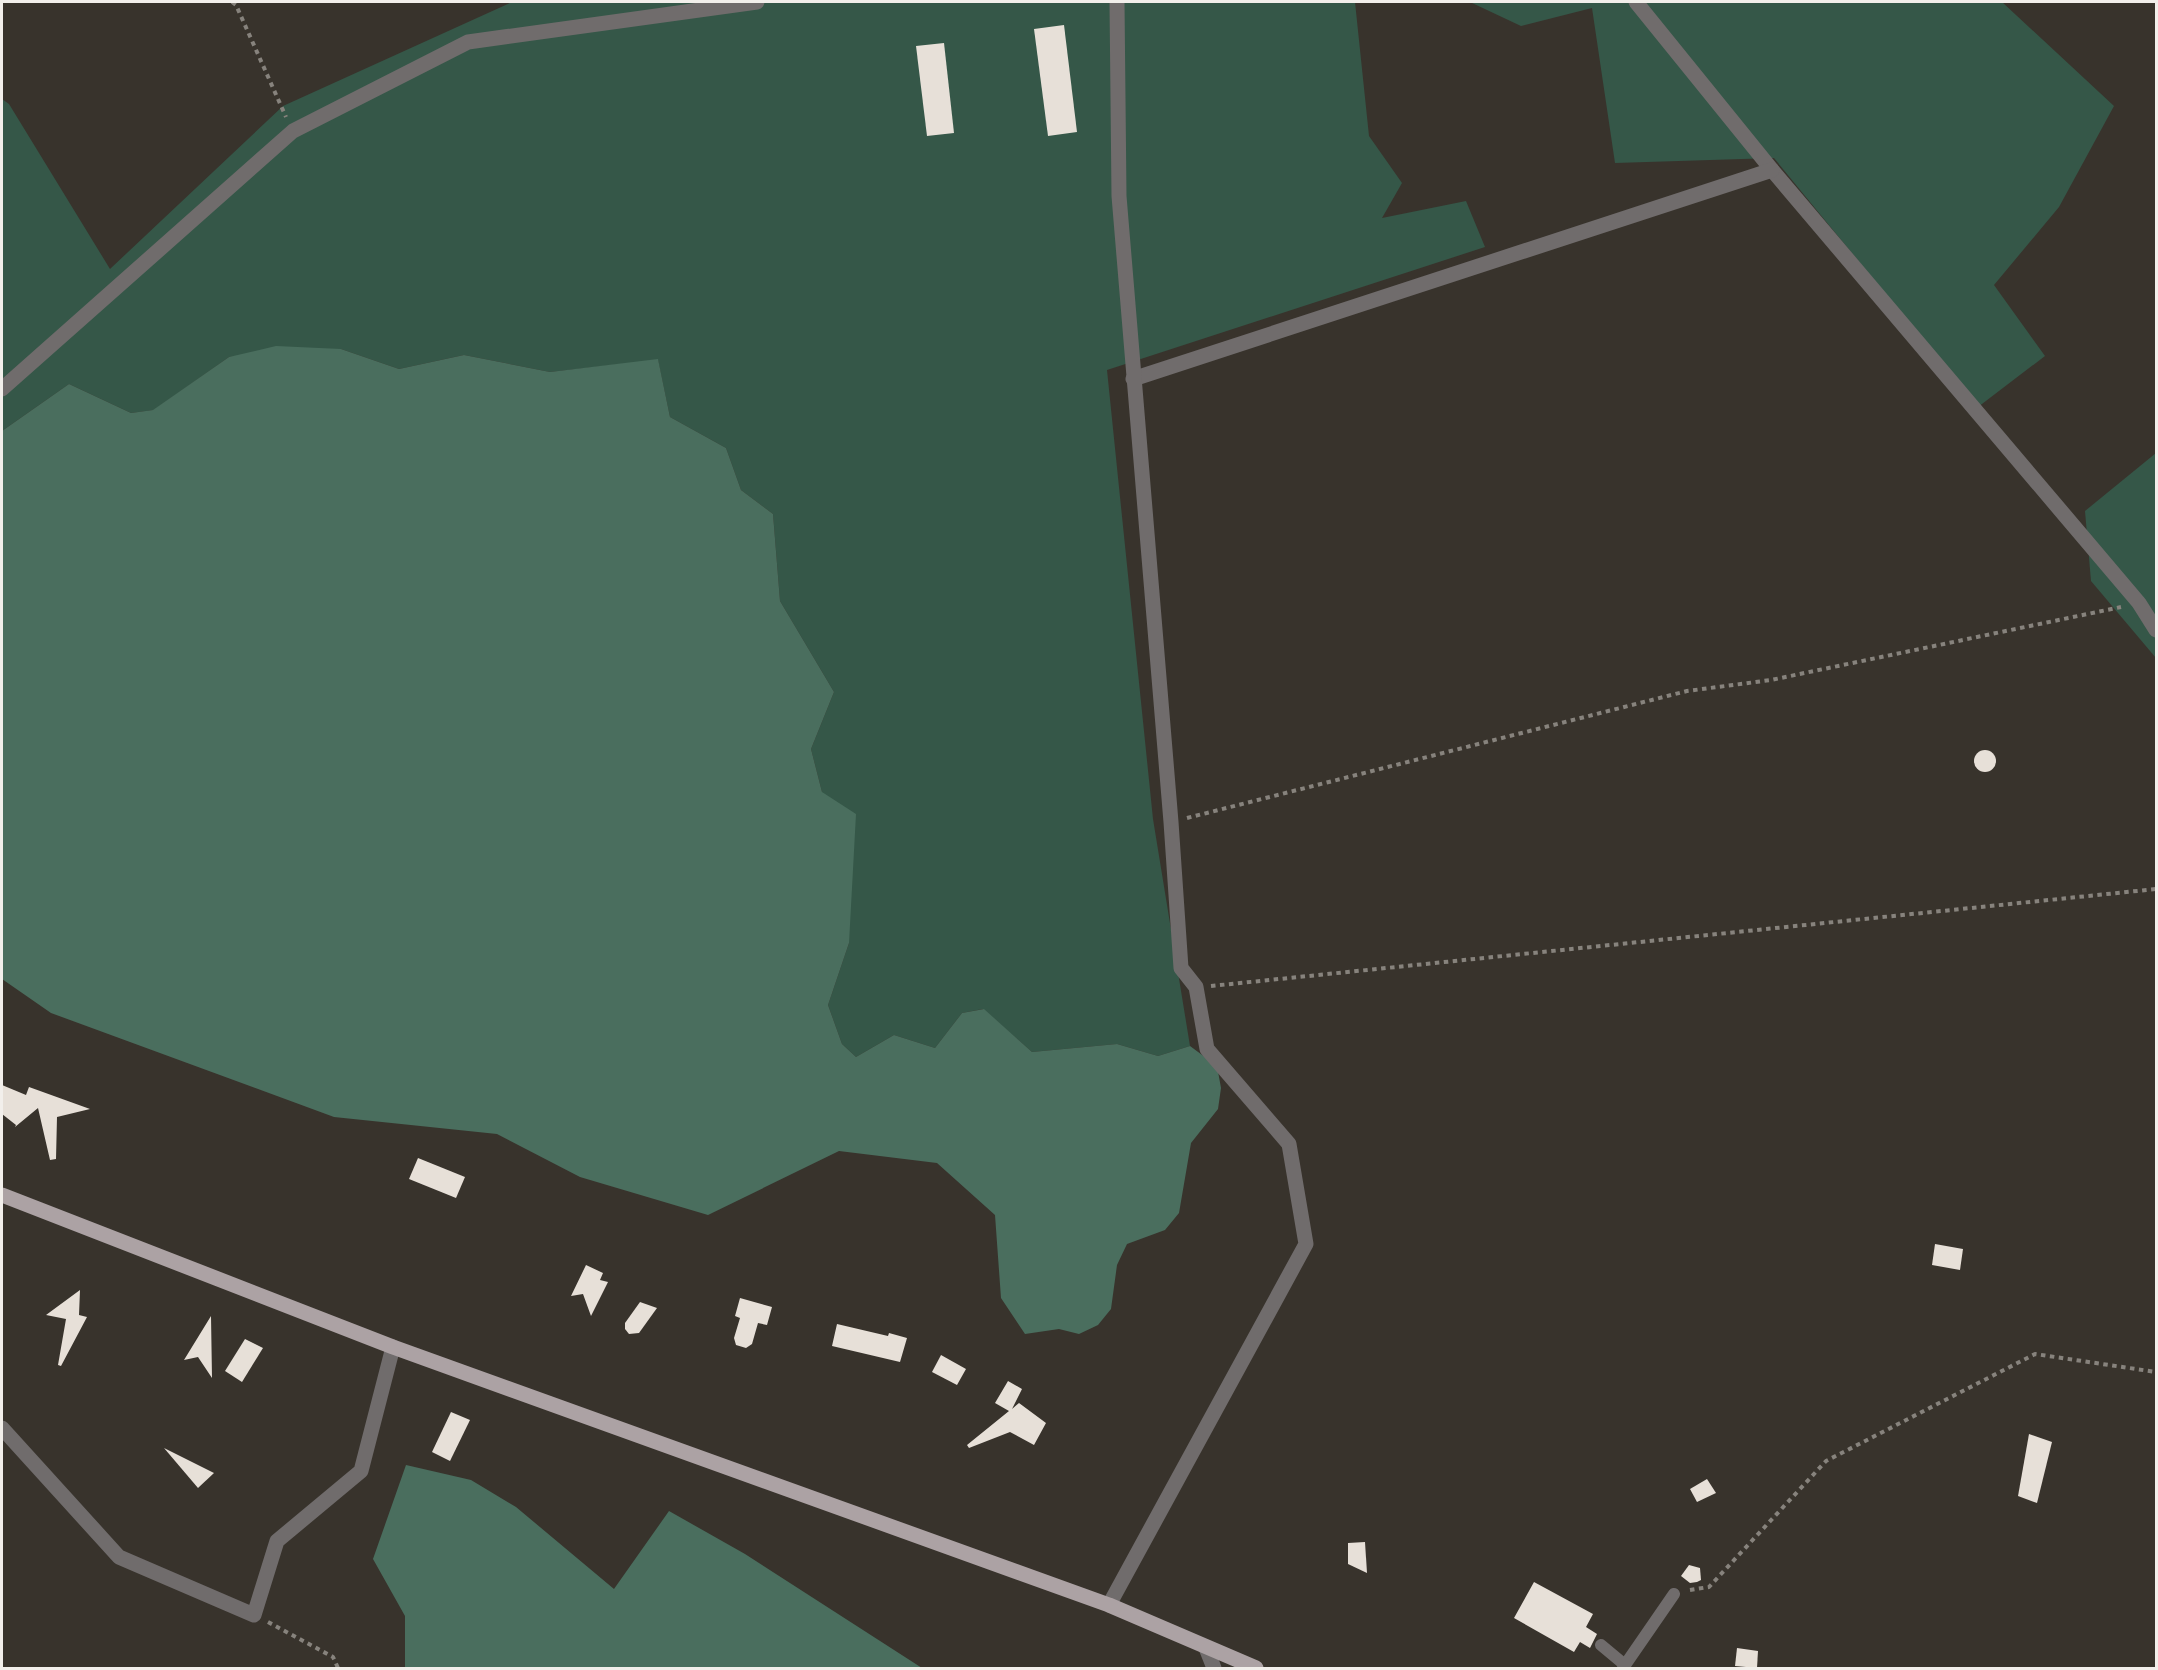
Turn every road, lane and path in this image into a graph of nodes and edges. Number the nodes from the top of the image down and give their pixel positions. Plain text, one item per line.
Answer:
1 (232, 2) edge
2 (757, 2) edge
3 (1117, 2) edge
4 (1636, 2) edge
5 (292, 131) junction
6 (1772, 170) junction
7 (1133, 379) junction
8 (2, 389) edge
9 (2139, 603) junction
10 (2157, 630) edge
11 (1172, 822) junction
12 (2157, 889) edge
13 (1196, 987) junction
14 (2, 1195) edge
15 (393, 1347) junction
16 (2157, 1372) edge
17 (2, 1428) edge
18 (1674, 1593) joint
19 (1109, 1605) junction
20 (254, 1615) junction
21 (1601, 1646) dead end
22 (1206, 1648) junction
23 (1624, 1667) edge
24 (338, 1668) edge
25 (1214, 1668) edge
26 (1257, 1668) edge

1 - 5 path
2 - 5 street
3 - 7 street
4 - 6 street
5 - 8 street
6 - 7 street
6 - 9 street
7 - 11 street
9 - 10 street
9 - 11 path
11 - 13 street
12 - 13 path
13 - 19 street
14 - 15 main road
15 - 19 main road
15 - 20 street
16 - 18 path
17 - 20 street
18 - 23 lane
19 - 22 main road
20 - 24 path
21 - 23 lane
22 - 25 street
22 - 26 main road

